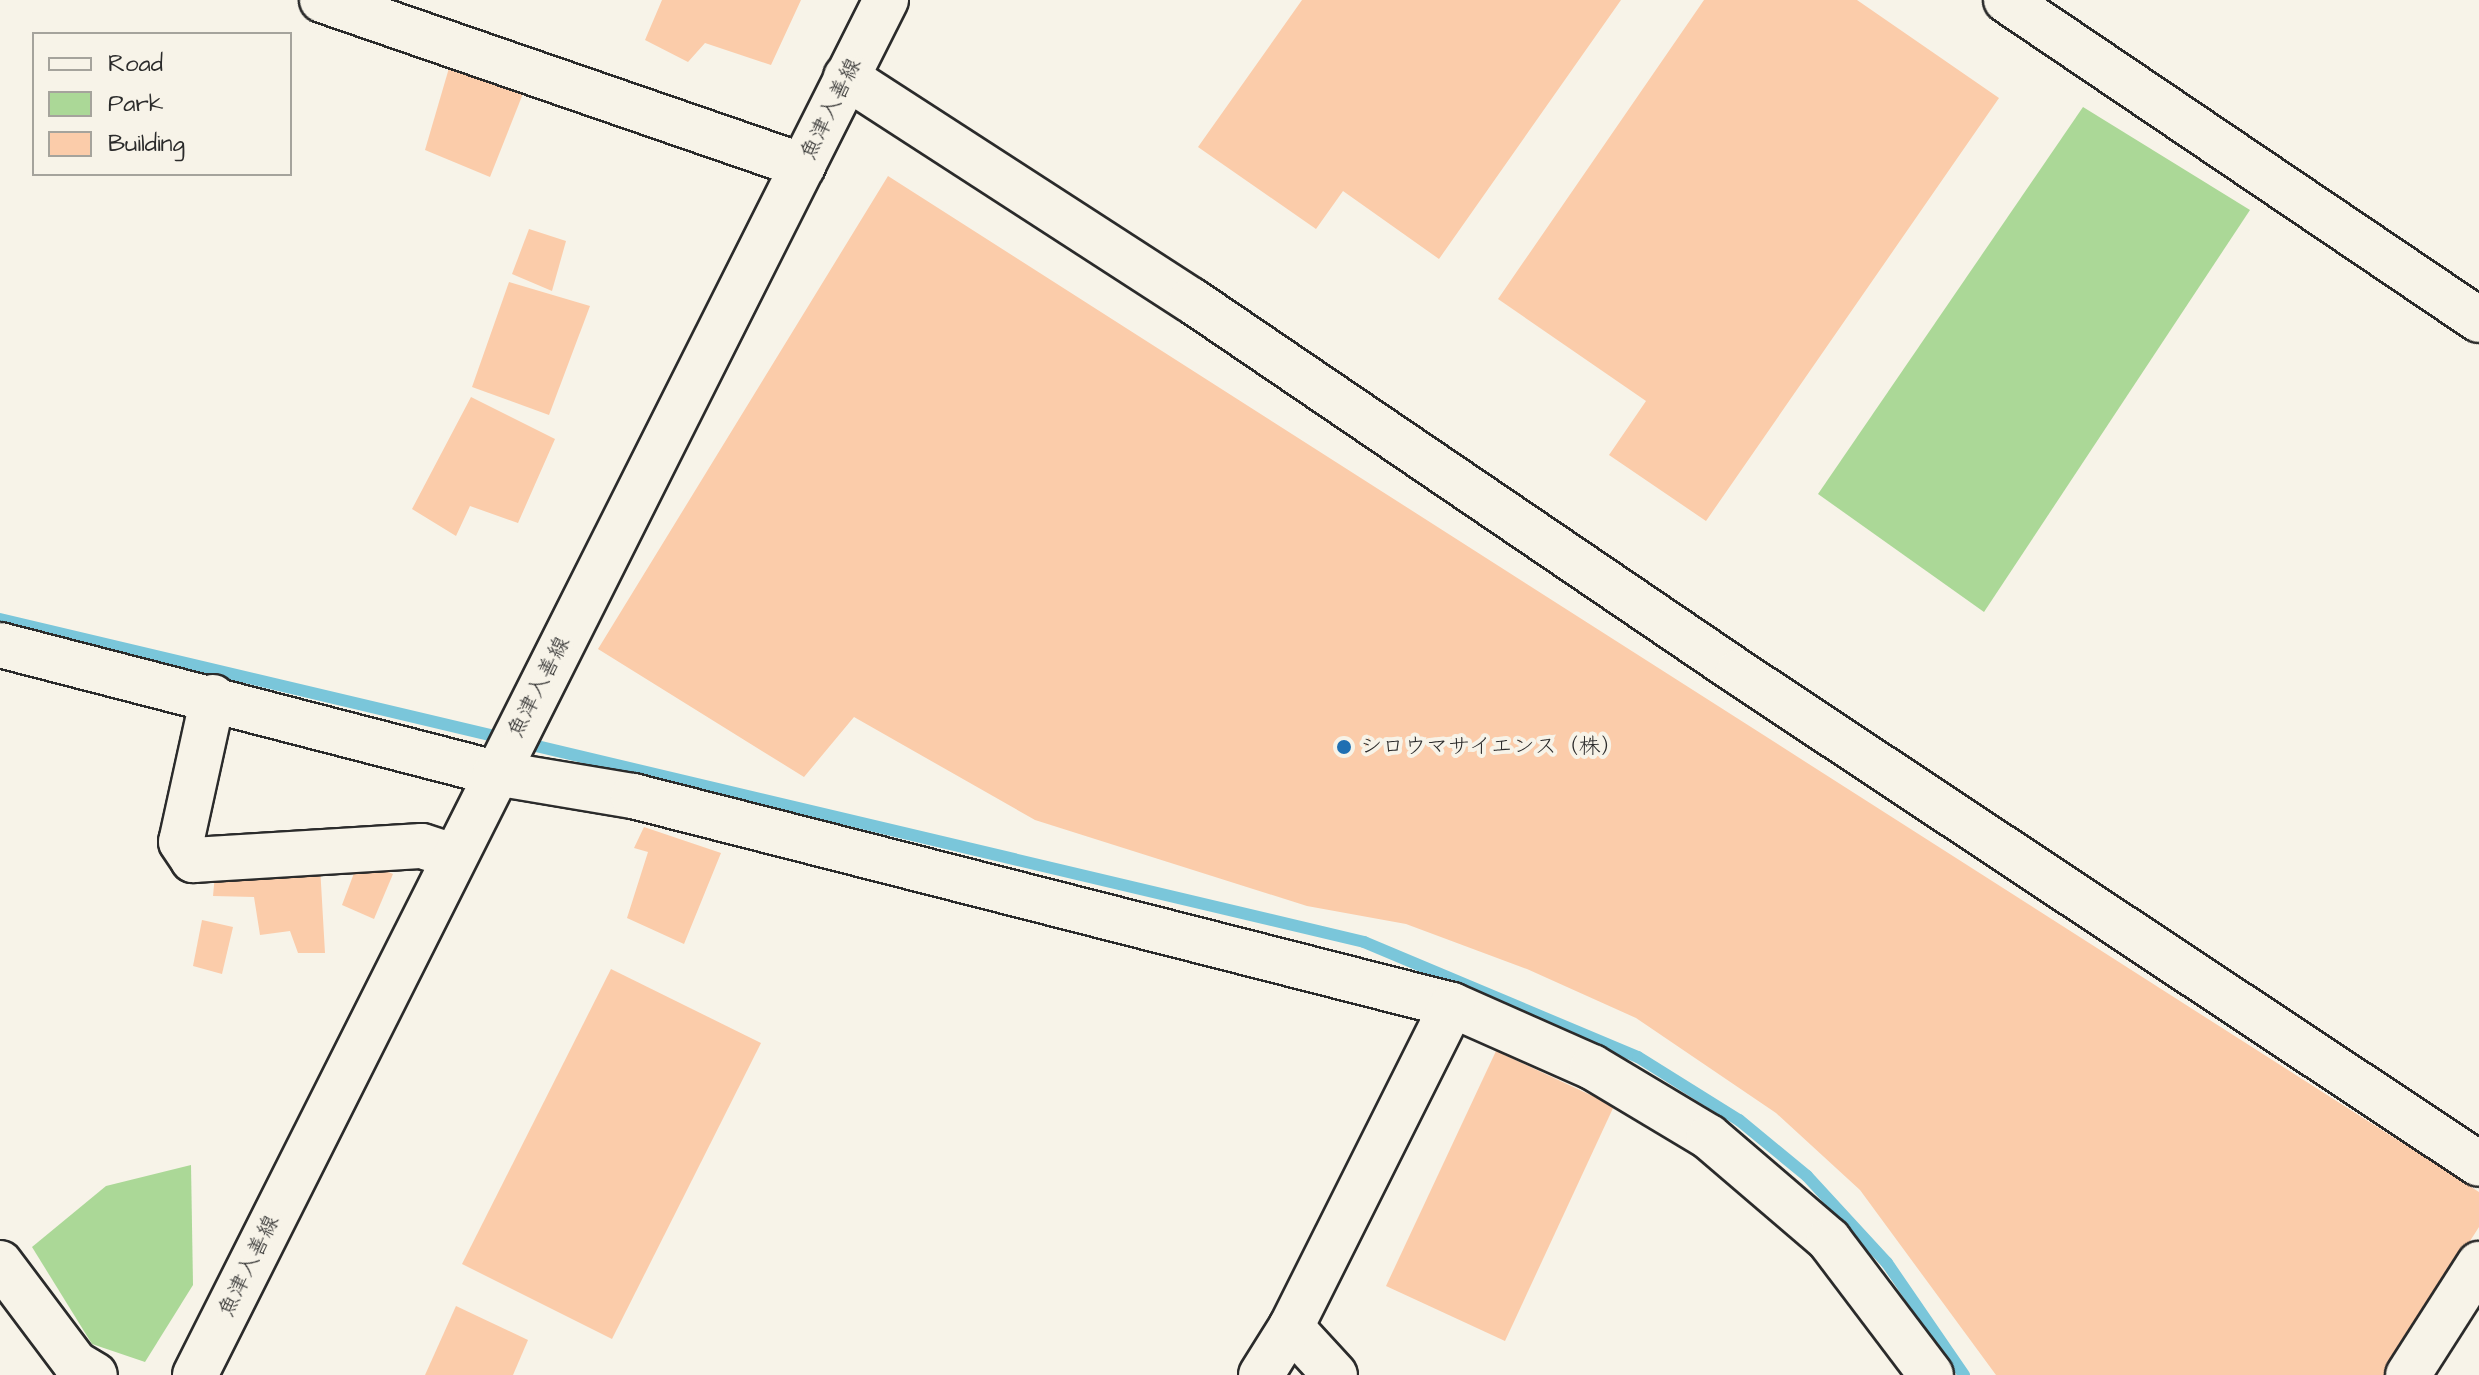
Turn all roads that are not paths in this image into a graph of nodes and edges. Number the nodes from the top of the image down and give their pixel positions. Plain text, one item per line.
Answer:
1 (322, 0) edge
2 (886, 0) edge
3 (2006, 0) edge
4 (846, 77) junction
5 (803, 166) junction
6 (2479, 320) edge
7 (0, 645) edge
8 (213, 697) junction
9 (495, 773) junction
10 (453, 856) junction
11 (1452, 1005) junction
12 (2479, 1164) edge
13 (0, 1263) edge
14 (2479, 1264) edge
15 (1291, 1327) junction
16 (95, 1375) edge
17 (195, 1375) edge
18 (1261, 1375) edge
19 (1335, 1375) edge
20 (1931, 1375) edge
21 (2408, 1375) edge

1 - 5 street
2 - 4 street, 魚津入善線
3 - 6 street
4 - 5 street, 魚津入善線
4 - 12 street
5 - 9 street, 魚津入善線
7 - 8 street
8 - 9 street
8 - 10 street
9 - 10 street, 魚津入善線
9 - 11 street
10 - 17 street, 魚津入善線
11 - 15 street
11 - 20 street
13 - 16 street
14 - 21 street
15 - 18 street
15 - 19 street

